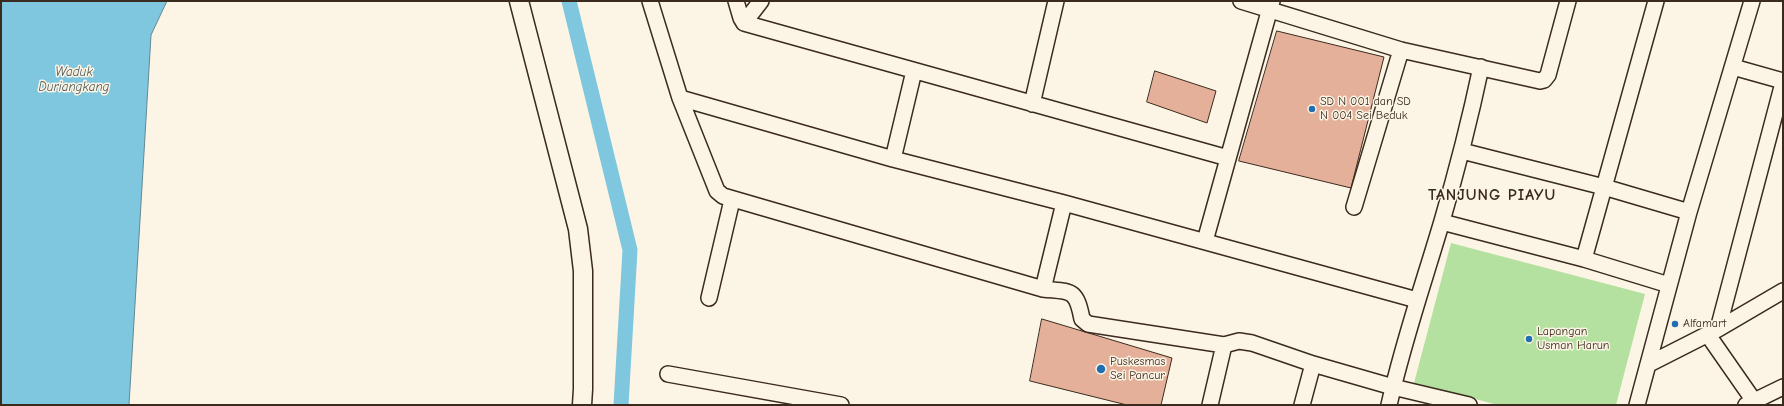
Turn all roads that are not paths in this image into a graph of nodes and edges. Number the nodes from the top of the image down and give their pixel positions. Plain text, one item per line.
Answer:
1 (518, 1) edge
2 (650, 1) edge
3 (736, 1) edge
4 (761, 1) edge
5 (1056, 1) edge
6 (1241, 1) edge
7 (1568, 1) edge
8 (1656, 1) edge
9 (1752, 1) edge
10 (1270, 5) edge
11 (744, 23) junction
12 (1401, 50) junction
13 (1481, 67) junction
14 (1733, 67) junction
15 (914, 71) junction
16 (1783, 82) edge
17 (680, 98) junction
18 (1032, 104) junction
19 (1462, 151) junction
20 (1228, 158) junction
21 (892, 159) junction
22 (1604, 187) junction
23 (732, 200) junction
24 (1064, 203) junction
25 (1354, 207) dead end
26 (1689, 212) junction
27 (1442, 222) junction
28 (1206, 241) junction
29 (1584, 258) junction
30 (1670, 285) junction
31 (1042, 289) junction
32 (1783, 291) edge
33 (709, 298) dead end
34 (1417, 300) junction
35 (1713, 332) junction
36 (1224, 345) junction
37 (1313, 364) junction
38 (1648, 364) junction
39 (668, 374) dead end
40 (1393, 387) junction
41 (1783, 387) edge
42 (1750, 403) edge
43 (582, 405) edge
44 (841, 405) edge
45 (1210, 405) edge
46 (1302, 405) edge
47 (1389, 405) edge
48 (1469, 405) edge
49 (1637, 405) edge

1 - 43 street
2 - 17 street
3 - 11 street
4 - 11 street
5 - 18 street
6 - 10 street
7 - 13 street
8 - 22 street
9 - 14 street
10 - 12 street
10 - 20 street
11 - 15 street
12 - 13 street
12 - 25 street
13 - 19 street
14 - 16 street
14 - 26 street
15 - 18 street
15 - 21 street
16 - 35 street
17 - 21 street
17 - 23 street
18 - 20 street
19 - 22 street
19 - 27 street
20 - 28 street
21 - 24 street
22 - 26 street
22 - 29 street
23 - 31 street
23 - 33 street
24 - 28 street
24 - 31 street
26 - 30 street
27 - 29 street
27 - 34 street
28 - 34 street
29 - 30 street
30 - 38 street
31 - 36 street
32 - 35 street
34 - 40 street
35 - 38 street
35 - 42 street
36 - 37 street
36 - 45 street
37 - 40 street
37 - 46 street
38 - 49 street
39 - 44 street
40 - 47 street
40 - 48 street
41 - 42 street

